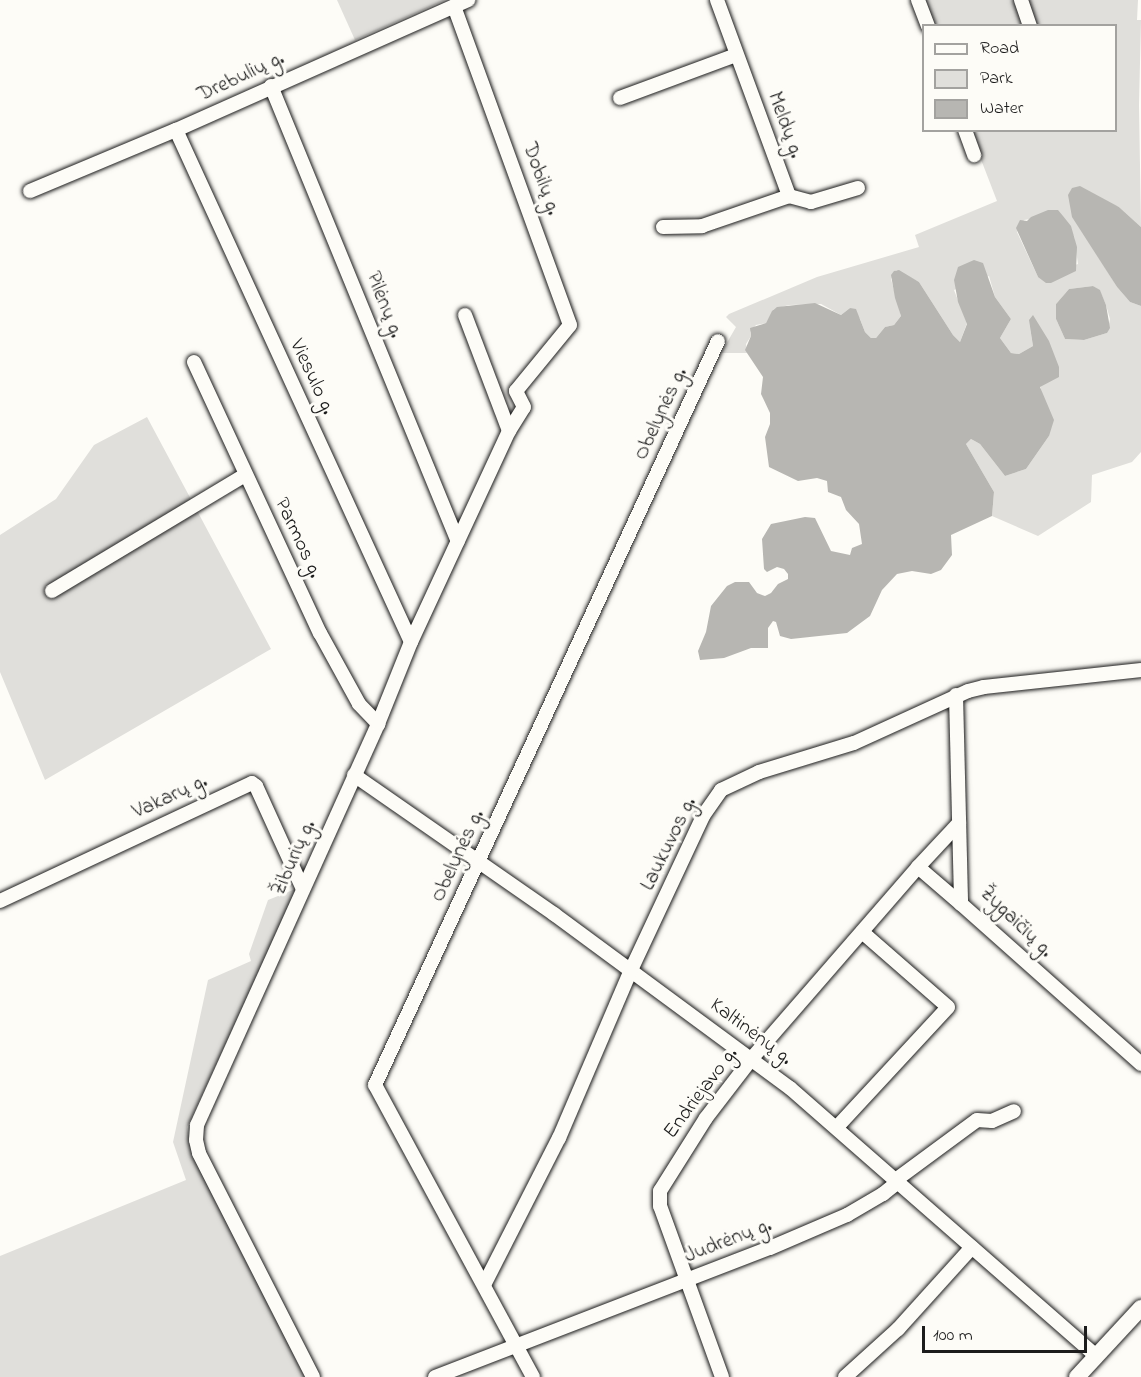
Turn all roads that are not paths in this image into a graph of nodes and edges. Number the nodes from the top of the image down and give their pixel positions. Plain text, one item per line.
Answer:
1 (468, 0) edge
2 (717, 0) edge
3 (918, 0) edge
4 (1021, 0) edge
5 (454, 6) junction
6 (927, 24) edge
7 (1029, 24) edge
8 (736, 55) junction
9 (271, 86) junction
10 (620, 98) dead end
11 (176, 130) junction
12 (966, 132) edge
13 (974, 155) dead end
14 (858, 188) dead end
15 (30, 190) dead end
16 (789, 196) junction
17 (663, 227) dead end
18 (465, 315) dead end
19 (718, 341) dead end
20 (541, 359) joint
21 (194, 362) dead end
22 (509, 431) junction
23 (245, 475) junction
24 (458, 541) junction
25 (52, 591) dead end
26 (411, 642) junction
27 (1141, 670) edge
28 (956, 695) junction
29 (378, 724) junction
30 (354, 775) junction
31 (959, 823) junction
32 (479, 861) junction
33 (918, 867) junction
34 (303, 889) junction
35 (0, 901) edge
36 (962, 904) junction
37 (862, 932) junction
38 (631, 970) junction
39 (752, 1058) junction
40 (1141, 1064) edge
41 (1014, 1111) dead end
42 (837, 1127) junction
43 (897, 1179) junction
44 (972, 1247) junction
45 (686, 1280) junction
46 (484, 1283) junction
47 (1141, 1308) edge
48 (517, 1346) junction
49 (1096, 1356) junction
50 (314, 1377) edge
51 (435, 1377) edge
52 (533, 1377) edge
53 (722, 1377) edge
54 (845, 1377) edge
55 (1077, 1377) edge

1 - 5 street, Drebulių g.
2 - 8 street, Meldų g.
3 - 6 street
4 - 7 street
5 - 9 street, Drebulių g.
5 - 20 street, Dobilų g.
8 - 10 street
8 - 16 street, Meldų g.
9 - 11 street, Drebulių g.
9 - 24 street, Pilėnų g.
11 - 15 street, Drebulių g.
11 - 26 street, Viesulo g.
12 - 13 street
14 - 16 street
16 - 17 street
18 - 22 street
19 - 32 street, Obelynės g.
20 - 22 street, Žiburių g.
21 - 23 street, Parmos g.
22 - 24 street, Žiburių g.
23 - 25 street
23 - 29 street, Parmos g.
24 - 26 street, Žiburių g.
26 - 29 street, Žiburių g.
27 - 28 street, Laukuvos g.
28 - 31 street, Žygaičių g.
28 - 38 street, Laukuvos g.
29 - 30 street, Žiburių g.
30 - 32 street, Kaltinėnų g.
30 - 34 street, Žiburių g.
31 - 33 street, Endriejavo g.
31 - 36 street, Žygaičių g.
32 - 38 street, Kaltinėnų g.
32 - 46 street, Obelynės g.
33 - 36 street
33 - 37 street, Endriejavo g.
34 - 35 street, Vakarų g.
34 - 50 street, Žiburių g.
36 - 40 street, Žygaičių g.
37 - 39 street, Endriejavo g.
37 - 42 street
38 - 39 street, Kaltinėnų g.
38 - 46 street, Laukuvos g.
39 - 42 street, Kaltinėnų g.
39 - 45 street, Endriejavo g.
41 - 43 street, Judrėnų g.
42 - 43 street, Kaltinėnų g.
43 - 44 street, Kaltinėnų g.
43 - 45 street, Judrėnų g.
44 - 49 street, Kaltinėnų g.
44 - 54 street
45 - 48 street, Judrėnų g.
45 - 53 street, Endriejavo g.
46 - 48 street, Obelynės g.
47 - 49 main road
48 - 51 street, Judrėnų g.
48 - 52 street, Obelynės g.
49 - 55 main road

